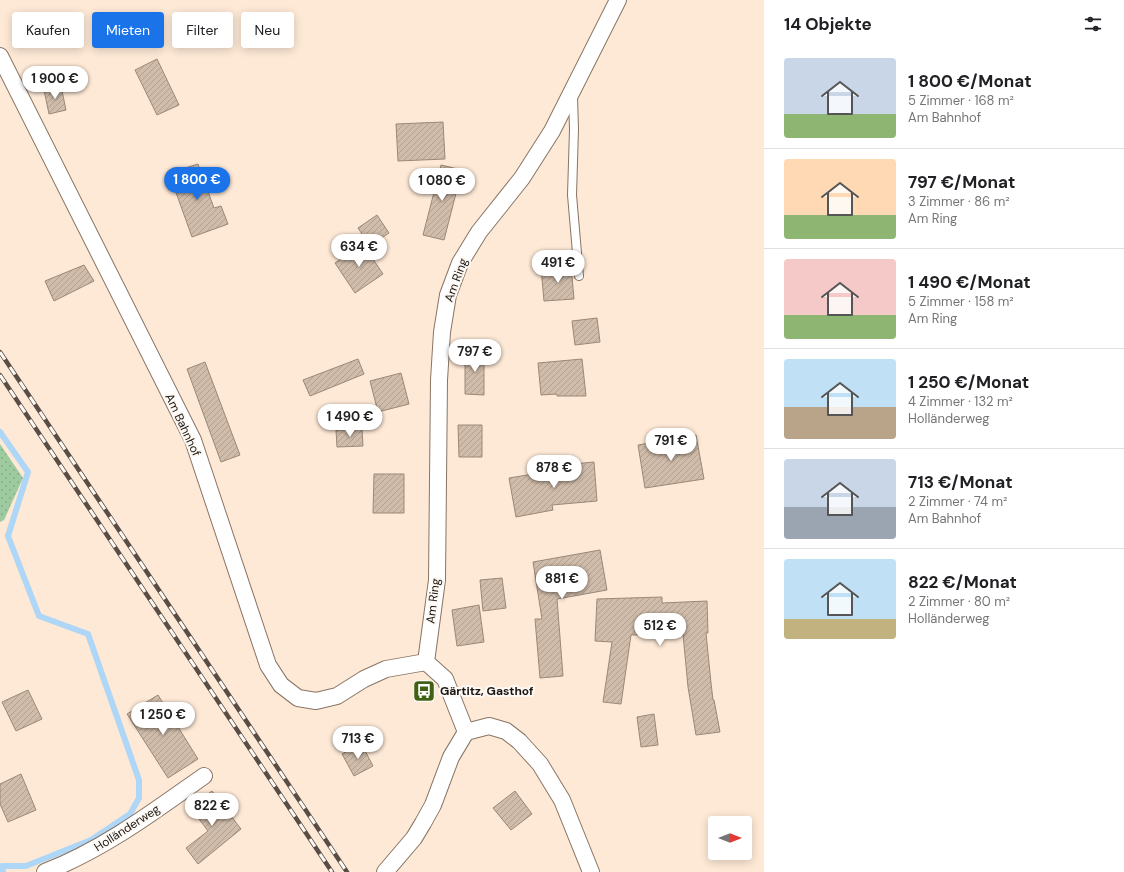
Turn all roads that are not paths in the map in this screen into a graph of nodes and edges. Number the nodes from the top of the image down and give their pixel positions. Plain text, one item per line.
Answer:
1 (618, 0) edge
2 (0, 56) edge
3 (573, 92) junction
4 (579, 276) dead end
5 (426, 662) junction
6 (466, 732) junction
7 (204, 776) dead end
8 (45, 872) edge
9 (385, 872) edge
10 (592, 872) edge

1 - 3 street, Am Ring
2 - 5 street, Am Bahnhof
3 - 4 lane
3 - 5 street, Am Ring
5 - 6 street
6 - 9 street
6 - 10 street
7 - 8 street, Holländerweg

